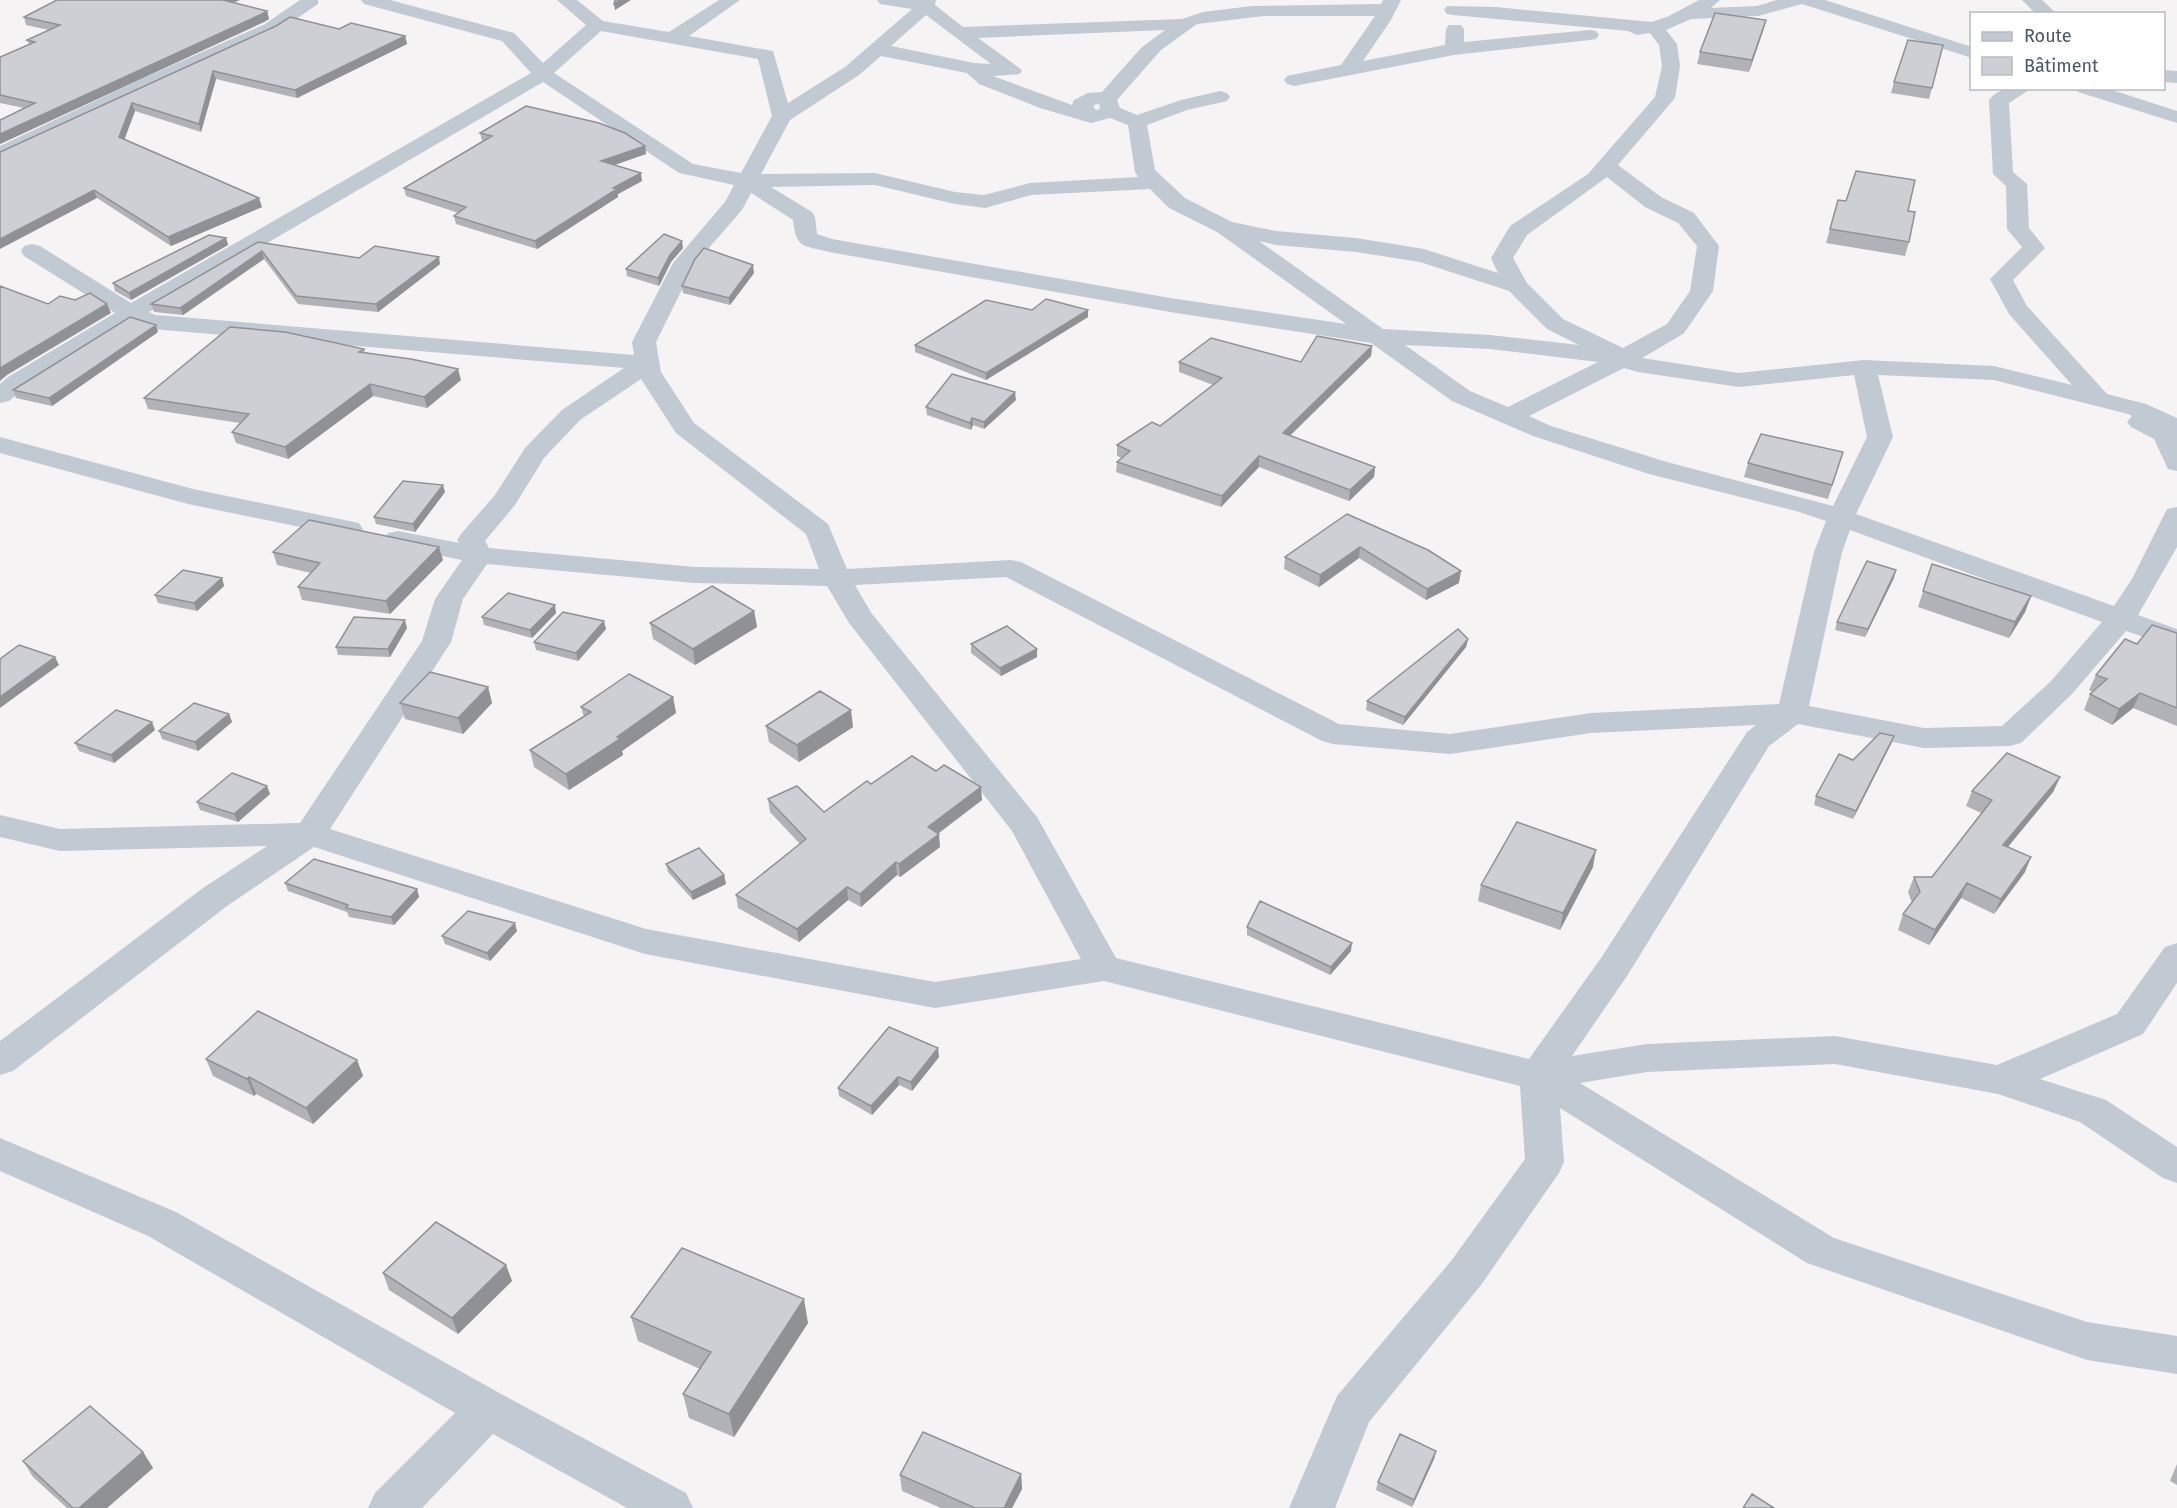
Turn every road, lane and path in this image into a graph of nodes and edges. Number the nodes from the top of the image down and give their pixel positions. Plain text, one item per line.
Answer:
1 (309, 0) edge
2 (370, 0) edge
3 (566, 0) edge
4 (731, 0) edge
5 (886, 0) edge
6 (1217, 0) edge
7 (1711, 0) edge
8 (1797, 0) edge
9 (1807, 0) edge
10 (2031, 0) edge
11 (927, 3) edge
12 (1250, 4) edge
13 (1389, 4) edge
14 (1450, 5) edge
15 (2046, 12) edge
16 (1691, 15) junction
17 (1189, 22) junction
18 (597, 25) junction
19 (1655, 28) junction
20 (959, 33) junction
21 (673, 38) junction
22 (876, 49) junction
23 (1454, 49) junction
24 (1970, 53) edge
25 (974, 69) junction
26 (1347, 69) junction
27 (542, 73) junction
28 (1294, 80) dead end
29 (2019, 90) edge
30 (2091, 90) edge
31 (2146, 90) edge
32 (1220, 97) dead end
33 (1103, 109) junction
34 (2177, 112) edge
35 (782, 116) junction
36 (2177, 117) edge
37 (1137, 122) junction
38 (0, 154) edge
39 (1606, 166) junction
40 (747, 181) junction
41 (1156, 182) junction
42 (1225, 227) junction
43 (33, 251) dead end
44 (1517, 286) junction
45 (131, 314) junction
46 (1375, 336) junction
47 (1624, 358) junction
48 (648, 363) junction
49 (1864, 367) junction
50 (0, 396) edge
51 (2094, 398) junction
52 (1509, 417) junction
53 (2177, 427) edge
54 (0, 445) edge
55 (2177, 463) edge
56 (2177, 515) edge
57 (1841, 518) junction
58 (479, 555) junction
59 (837, 578) junction
60 (2123, 619) junction
61 (2177, 639) edge
62 (1792, 713) junction
63 (0, 825) edge
64 (310, 834) junction
65 (2177, 956) edge
66 (1104, 968) junction
67 (0, 1061) edge
68 (1538, 1076) junction
69 (1999, 1080) junction
70 (0, 1154) edge
71 (2177, 1167) edge
72 (2177, 1355) edge
73 (488, 1409) junction
74 (391, 1508) edge
75 (670, 1508) edge
76 (1312, 1508) edge

1 - 38 street
2 - 27 street
3 - 18 street
4 - 21 street
5 - 11 street
6 - 17 street
7 - 16 street
8 - 16 street
9 - 24 street
10 - 15 street
11 - 20 street
11 - 22 street
12 - 13 street
12 - 17 street
13 - 26 street
14 - 19 street
14 - 23 street
16 - 19 street
17 - 20 street
17 - 33 street
18 - 21 street
18 - 27 street
19 - 23 street
19 - 39 street
20 - 25 street
21 - 35 street
22 - 25 street
22 - 35 street
23 - 26 street
25 - 33 street
26 - 28 street
27 - 40 street
27 - 45 street
29 - 51 street
30 - 36 street
31 - 34 street
32 - 37 street
33 - 37 street
35 - 40 street
37 - 41 street
39 - 44 street
39 - 47 street
40 - 41 street
40 - 46 street
40 - 48 street
41 - 42 street
42 - 44 street
42 - 46 street
43 - 45 street
44 - 47 street
45 - 48 street
45 - 50 street
46 - 47 street
46 - 52 street
47 - 49 street
47 - 52 street
48 - 58 street
48 - 59 street
49 - 51 street
49 - 57 street
51 - 53 street
51 - 55 street
52 - 57 street
54 - 58 street
56 - 60 street
57 - 60 street
57 - 62 street
58 - 59 street
58 - 64 street
59 - 62 street
59 - 66 street
60 - 61 street
60 - 62 street
62 - 68 street
63 - 64 street
64 - 66 street
64 - 67 street
65 - 69 street
66 - 68 street
68 - 69 street
68 - 72 street
68 - 76 street
69 - 71 street
70 - 73 street
73 - 74 street
73 - 75 street

